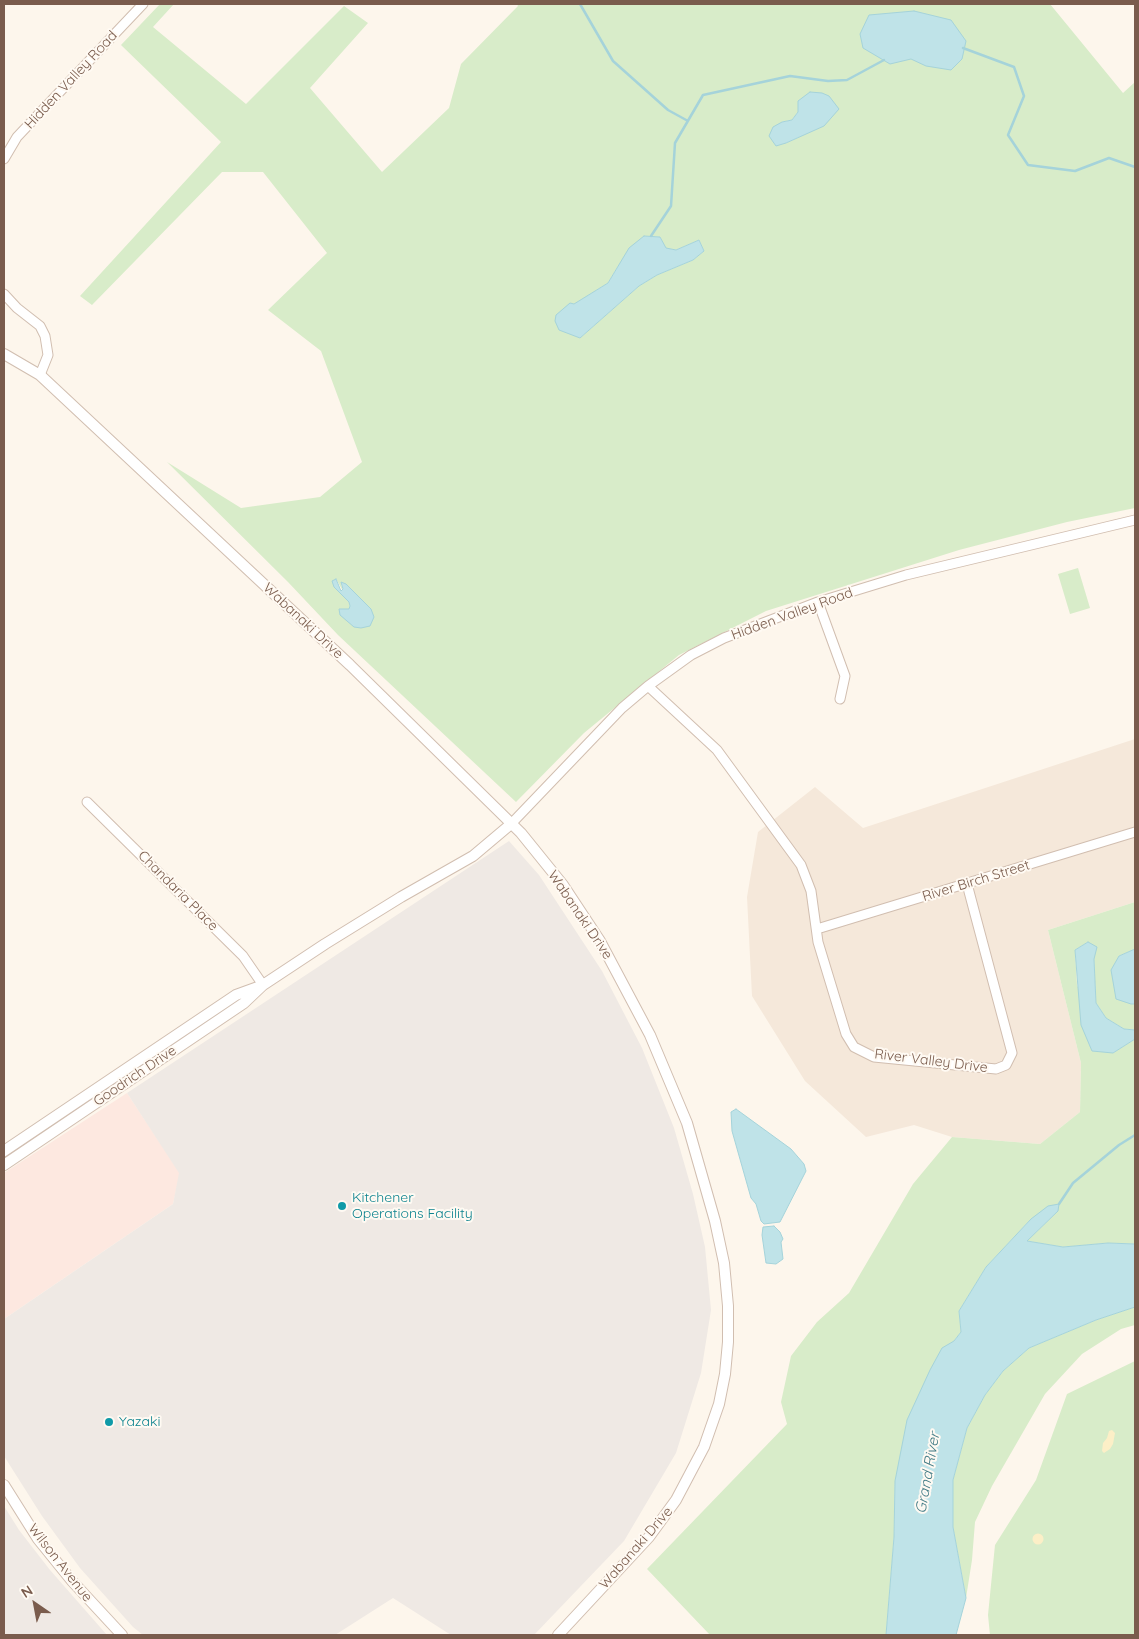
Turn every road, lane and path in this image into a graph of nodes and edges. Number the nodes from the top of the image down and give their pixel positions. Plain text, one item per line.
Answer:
1 (144, 4) edge
2 (4, 160) edge
3 (4, 294) edge
4 (4, 354) edge
5 (40, 375) junction
6 (1135, 520) edge
7 (818, 602) junction
8 (648, 686) junction
9 (840, 699) dead end
10 (87, 802) dead end
11 (511, 824) junction
12 (1135, 832) edge
13 (966, 884) junction
14 (817, 929) junction
15 (263, 985) junction
16 (4, 1151) edge
17 (4, 1165) edge
18 (4, 1485) edge
19 (122, 1635) edge
20 (558, 1635) edge

1 - 2 street, Hidden Valley Road
3 - 5 street
4 - 5 street, Wabanaki Drive
5 - 11 street, Wabanaki Drive
6 - 7 street, Hidden Valley Road
7 - 8 street, Hidden Valley Road
7 - 9 street
8 - 11 street, Hidden Valley Road
8 - 14 street, River Valley Drive
10 - 15 street, Chandaria Place
11 - 15 street, Goodrich Drive
11 - 20 street, Wabanaki Drive
12 - 13 street, River Birch Street
13 - 14 street, River Birch Street
13 - 14 street, River Valley Drive
15 - 16 street, Goodrich Drive
15 - 17 street, Goodrich Drive
18 - 19 street, Wilson Avenue

